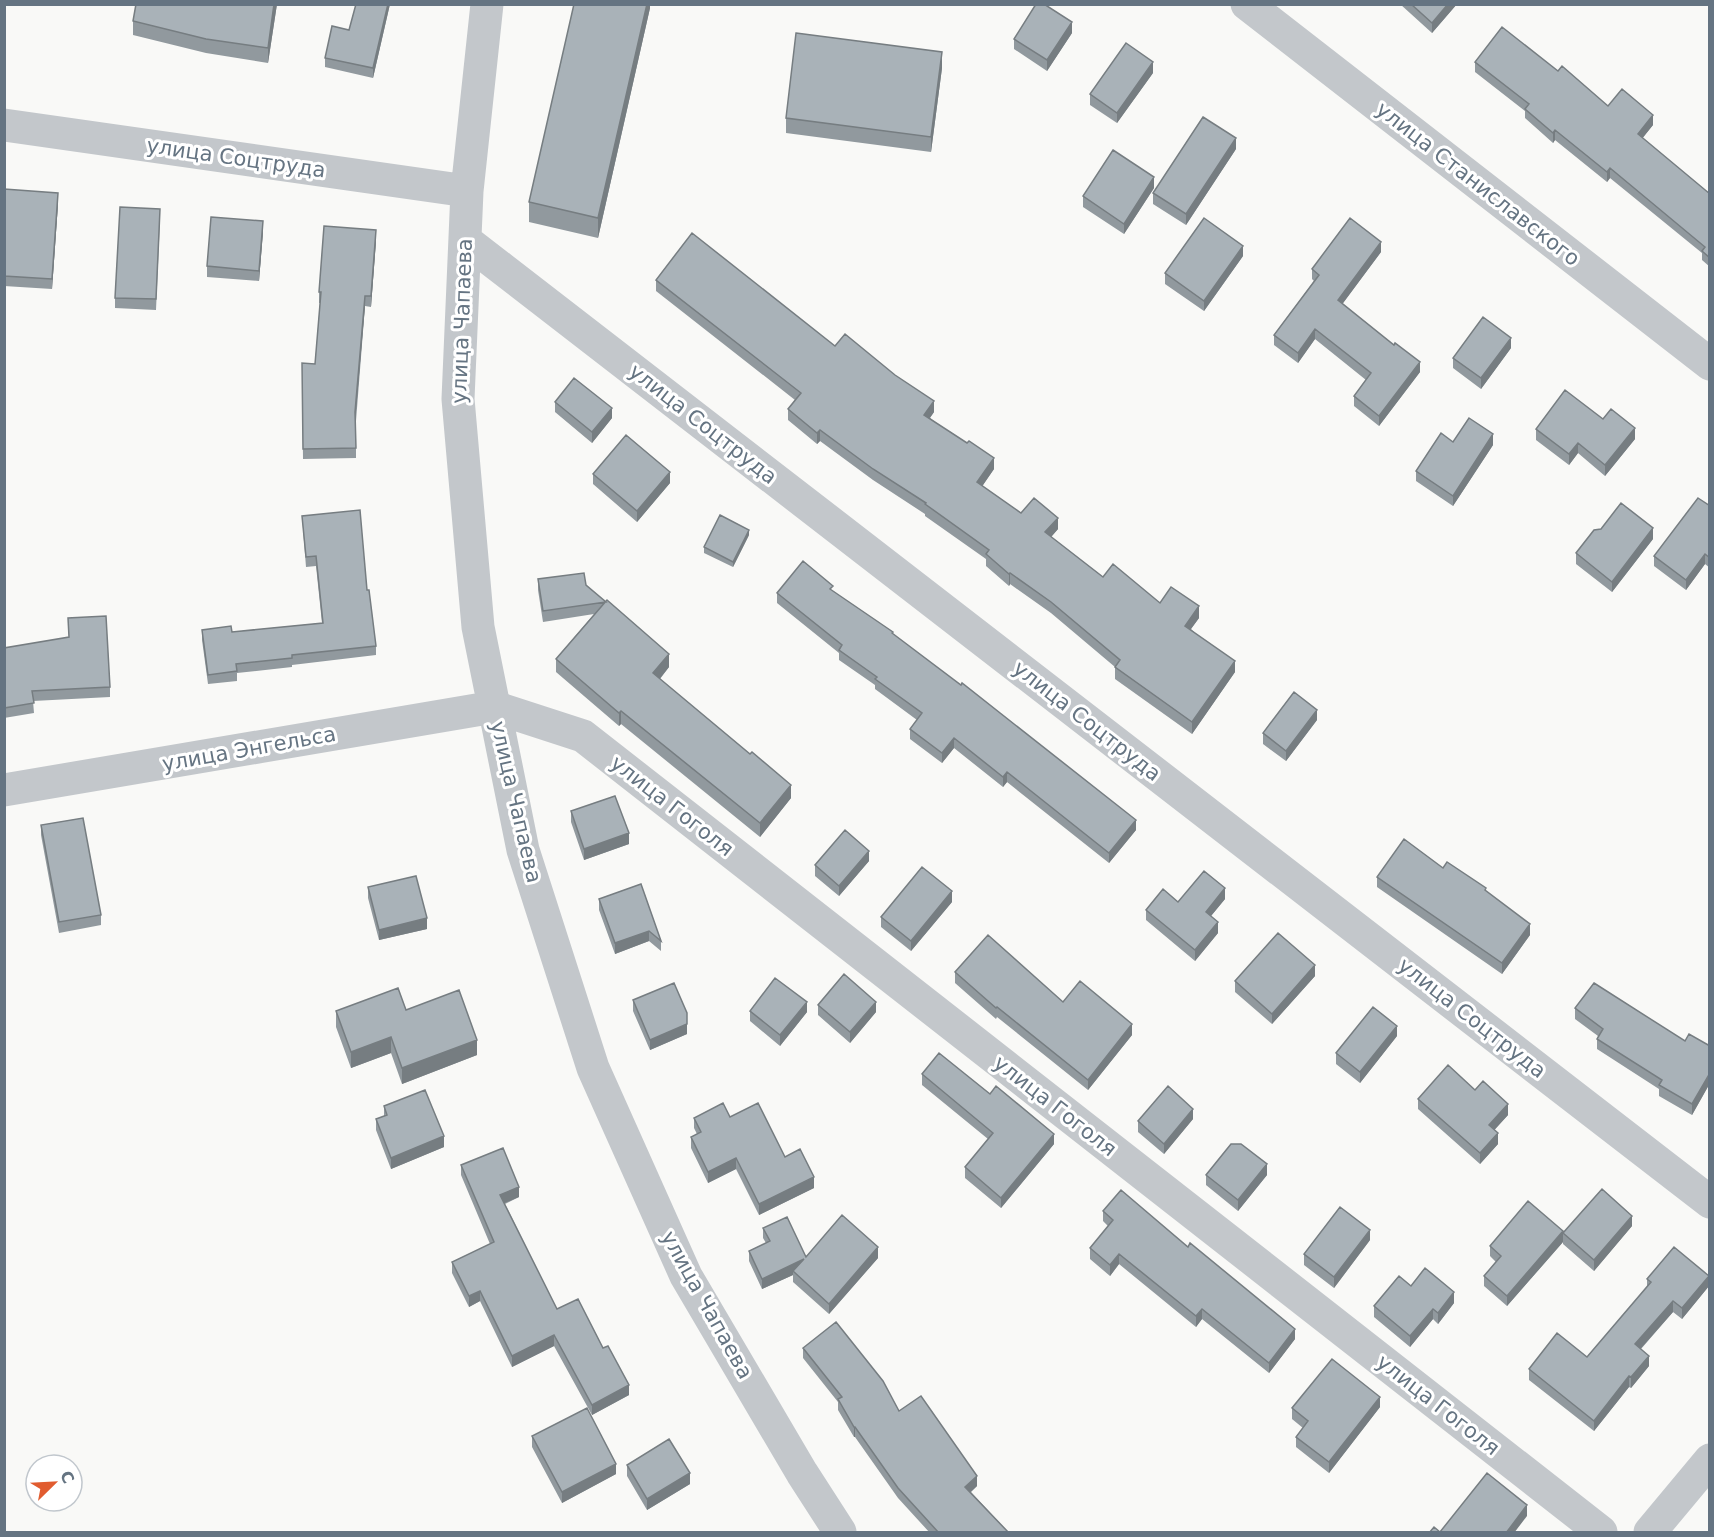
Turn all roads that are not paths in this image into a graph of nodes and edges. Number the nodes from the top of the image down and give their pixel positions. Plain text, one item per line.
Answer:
1 (487, 4) edge
2 (1247, 4) edge
3 (4, 125) edge
4 (467, 191) junction
5 (465, 240) junction
6 (1710, 364) edge
7 (494, 707) junction
8 (4, 790) edge
9 (1710, 1202) edge
10 (1710, 1460) edge
11 (840, 1533) edge
12 (1601, 1533) edge
13 (1650, 1533) edge

1 - 4 street, улица Чапаева
2 - 6 street, улица Станиславского
3 - 4 street, улица Соцтруда
4 - 5 street, улица Чапаева
5 - 7 street, улица Чапаева
5 - 9 street, улица Соцтруда
7 - 8 street, улица Энгельса
7 - 11 street, улица Чапаева
7 - 12 street, улица Гоголя
10 - 13 street

